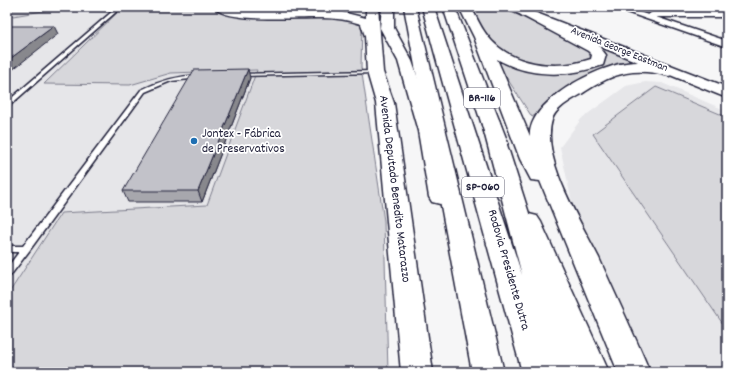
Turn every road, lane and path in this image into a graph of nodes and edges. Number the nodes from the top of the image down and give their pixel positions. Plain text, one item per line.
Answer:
1 (220, 7) edge
2 (237, 7) edge
3 (355, 7) edge
4 (372, 7) edge
5 (388, 7) edge
6 (410, 7) edge
7 (428, 7) edge
8 (438, 7) edge
9 (449, 7) edge
10 (466, 7) edge
11 (511, 7) edge
12 (616, 7) edge
13 (528, 9) edge
14 (115, 12) dead end
15 (727, 14) edge
16 (639, 15) junction
17 (372, 36) junction
18 (481, 37) junction
19 (727, 44) edge
20 (448, 69) junction
21 (669, 71) junction
22 (375, 72) junction
23 (206, 76) edge
24 (229, 76) edge
25 (727, 85) edge
26 (727, 93) edge
27 (7, 105) edge
28 (490, 120) junction
29 (7, 249) edge
30 (26, 249) junction
31 (585, 257) junction
32 (7, 274) edge
33 (417, 372) edge
34 (486, 372) edge
35 (538, 372) edge
36 (564, 372) edge
37 (593, 372) edge
38 (634, 372) edge

1 - 17 main road
2 - 3 main road
4 - 17 main road, Avenida Deputado Benedito Matarazzo
5 - 34 main road
6 - 34 main road, SP-060
7 - 20 main road, Rodovia Presidente Dutra / SP-060
8 - 20 main road
9 - 28 main road, BR-116
10 - 18 main road
11 - 13 main road, Avenida George Eastman
12 - 16 street
13 - 18 main road
13 - 21 main road, Avenida George Eastman
13 - 25 main road, Avenida George Eastman
14 - 27 lane
15 - 16 street
16 - 19 street
17 - 22 main road, Avenida Deputado Benedito Matarazzo
18 - 31 main road
20 - 35 main road, Rodovia Presidente Dutra / SP-060
21 - 26 main road, Avenida George Eastman
21 - 31 main road
22 - 24 lane
22 - 33 main road, Avenida Deputado Benedito Matarazzo
23 - 30 lane
28 - 36 main road
28 - 37 main road, BR-116
29 - 30 lane
30 - 32 lane
31 - 38 main road

